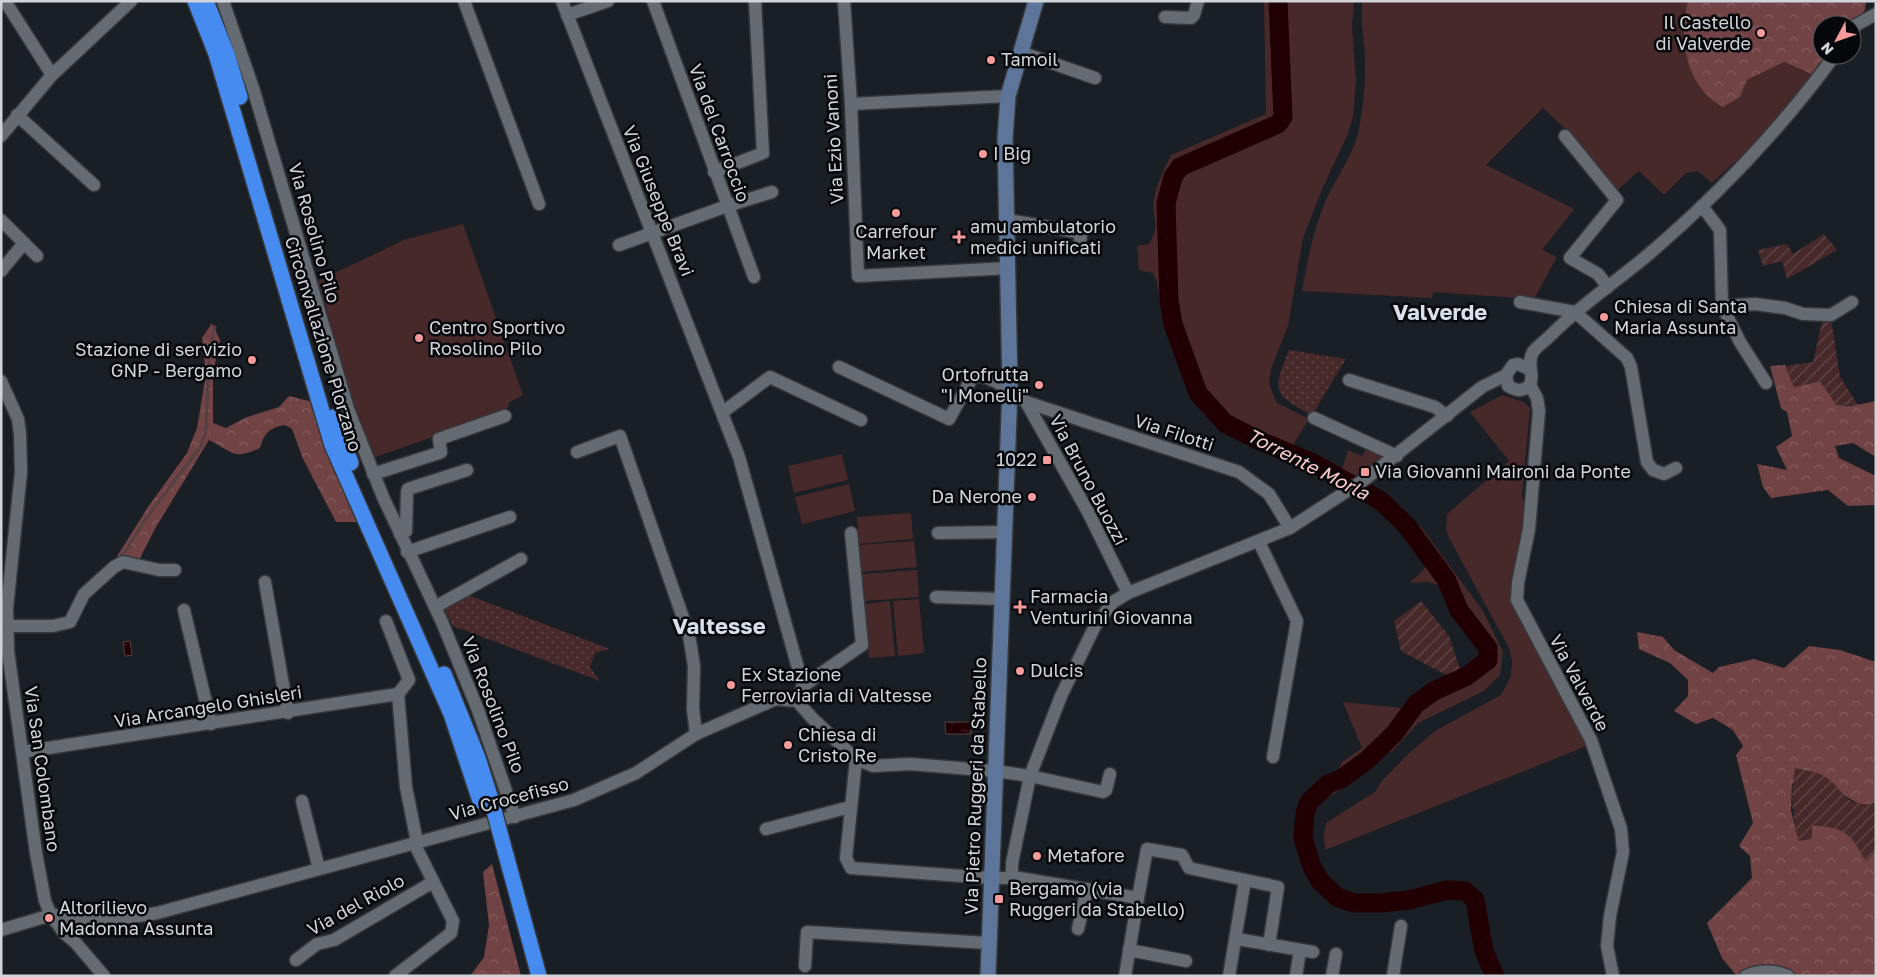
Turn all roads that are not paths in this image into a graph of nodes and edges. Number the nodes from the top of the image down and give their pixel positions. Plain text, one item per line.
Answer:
1 (5, 1) edge
2 (131, 1) edge
3 (195, 1) edge
4 (206, 1) edge
5 (223, 1) edge
6 (464, 1) edge
7 (562, 1) edge
8 (608, 1) edge
9 (653, 1) edge
10 (755, 1) edge
11 (844, 1) edge
12 (1036, 1) edge
13 (1198, 1) edge
14 (1876, 14) edge
15 (567, 15) junction
16 (1165, 17) dead end
17 (1862, 22) edge
18 (1020, 52) junction
19 (1827, 65) edge
20 (52, 75) junction
21 (1095, 78) dead end
22 (1008, 96) junction
23 (851, 104) junction
24 (18, 115) junction
25 (1, 136) edge
26 (1565, 136) dead end
27 (714, 172) junction
28 (94, 185) dead end
29 (772, 192) dead end
30 (539, 204) dead end
31 (727, 206) junction
32 (1702, 206) junction
33 (1, 220) edge
34 (1008, 220) junction
35 (651, 232) junction
36 (24, 243) junction
37 (619, 245) dead end
38 (1080, 248) dead end
39 (37, 256) dead end
40 (1009, 268) junction
41 (1, 271) edge
42 (754, 277) dead end
43 (1608, 287) junction
44 (1520, 302) dead end
45 (1852, 302) dead end
46 (1722, 306) junction
47 (1575, 312) junction
48 (1524, 366) junction
49 (839, 367) dead end
50 (1349, 380) dead end
51 (1507, 380) junction
52 (1, 381) edge
53 (1766, 383) dead end
54 (1010, 388) junction
55 (1526, 388) junction
56 (1026, 402) junction
57 (723, 412) junction
58 (506, 416) dead end
59 (1448, 416) junction
60 (1314, 418) dead end
61 (862, 420) dead end
62 (577, 452) dead end
63 (1397, 456) junction
64 (1676, 468) dead end
65 (467, 470) dead end
66 (373, 474) junction
67 (510, 517) dead end
68 (1290, 528) junction
69 (1005, 532) junction
70 (938, 533) dead end
71 (400, 534) junction
72 (851, 534) dead end
73 (1259, 542) junction
74 (407, 552) junction
75 (521, 559) dead end
76 (175, 570) dead end
77 (265, 582) dead end
78 (1128, 593) junction
79 (936, 597) dead end
80 (1002, 599) junction
81 (435, 607) junction
82 (184, 610) dead end
83 (386, 621) dead end
84 (7, 626) junction
85 (803, 686) junction
86 (398, 694) junction
87 (797, 701) junction
88 (288, 713) junction
89 (211, 724) junction
90 (696, 734) junction
91 (22, 752) junction
92 (1273, 757) dead end
93 (856, 759) junction
94 (995, 771) junction
95 (1110, 774) dead end
96 (1030, 776) junction
97 (485, 799) junction
98 (302, 801) dead end
99 (850, 807) junction
100 (515, 817) junction
101 (766, 829) dead end
102 (415, 843) junction
103 (501, 857) junction
104 (991, 863) junction
105 (1012, 863) junction
106 (320, 868) junction
107 (1012, 877) junction
108 (990, 878) junction
109 (1245, 880) junction
110 (433, 882) junction
111 (1087, 889) junction
112 (1138, 898) junction
113 (52, 915) junction
114 (1401, 926) dead end
115 (1078, 929) dead end
116 (1, 930) edge
117 (1236, 939) junction
118 (988, 943) junction
119 (1269, 945) junction
120 (1129, 950) junction
121 (1300, 950) junction
122 (1313, 952) dead end
123 (1336, 954) dead end
124 (296, 960) dead end
125 (1186, 962) dead end
126 (805, 966) dead end
127 (104, 976) edge
128 (394, 976) edge
129 (528, 976) edge
130 (539, 976) edge
131 (988, 976) edge
132 (1125, 976) edge
133 (1230, 976) edge
134 (1296, 976) edge
135 (1332, 976) edge
136 (1393, 976) edge
137 (1613, 976) edge
138 (1746, 976) edge
139 (1788, 976) edge

1 - 20 street
2 - 20 street
3 - 97 highway, Circonvallazione Plorzano
4 - 97 highway, Circonvallazione Plorzano
5 - 66 street, Via Rosolino Pilo
6 - 30 street
7 - 15 street, Via Giuseppe Bravi
8 - 15 street
9 - 27 street, Via del Carroccio
10 - 27 street
11 - 23 street, Via Ezio Vanoni
12 - 18 street, Via Pietro Ruggeri da Stabello
13 - 16 street
14 - 17 street
15 - 35 street, Via Giuseppe Bravi
18 - 21 street
18 - 22 street, Via Pietro Ruggeri da Stabello
19 - 32 street
20 - 24 street
22 - 23 street
22 - 34 street, Via Pietro Ruggeri da Stabello
23 - 40 street, Via Ezio Vanoni
24 - 25 street
24 - 28 street
26 - 43 street
27 - 31 street, Via del Carroccio
29 - 31 street
31 - 35 street
31 - 42 street, Via del Carroccio
32 - 43 street
32 - 46 street
33 - 36 street
34 - 38 street
34 - 40 street, Via Pietro Ruggeri da Stabello
35 - 37 street
35 - 57 street, Via Giuseppe Bravi
36 - 39 street
36 - 41 street
40 - 54 street, Via Pietro Ruggeri da Stabello
43 - 47 street
44 - 47 street
45 - 46 street
46 - 53 street
47 - 48 street
47 - 64 street
48 - 51 street
48 - 55 street
49 - 54 street, Via Bruno Buozzi
50 - 59 street
51 - 55 street
51 - 59 street
52 - 84 street, Via San Colombano
54 - 56 street, Via Bruno Buozzi
54 - 69 street, Via Pietro Ruggeri da Stabello
55 - 137 street, Via Valverde
56 - 68 street, Via Filotti
56 - 78 street, Via Bruno Buozzi
57 - 61 street
57 - 85 street, Via Giuseppe Bravi
58 - 66 street
59 - 63 street
60 - 63 street
62 - 90 street
63 - 68 street
65 - 71 street
66 - 71 street, Via Rosolino Pilo
67 - 74 street
68 - 73 street
69 - 70 street
69 - 80 street, Via Pietro Ruggeri da Stabello
71 - 74 street, Via Rosolino Pilo
72 - 85 street
73 - 78 street
73 - 92 street
74 - 81 street, Via Rosolino Pilo
75 - 81 street
76 - 84 street
77 - 88 street
78 - 96 street
79 - 80 street
80 - 94 street, Via Pietro Ruggeri da Stabello
81 - 100 street, Via Rosolino Pilo
82 - 89 street
83 - 86 street
84 - 91 street, Via San Colombano
85 - 87 street
86 - 88 street, Via Arcangelo Ghisleri
86 - 102 street
87 - 90 street, Via Crocefisso
87 - 93 street
88 - 89 street, Via Arcangelo Ghisleri
89 - 91 street, Via Arcangelo Ghisleri
90 - 100 street, Via Crocefisso
91 - 113 street, Via San Colombano
93 - 94 street
93 - 99 street
94 - 96 street
94 - 104 street, Via Pietro Ruggeri da Stabello
95 - 96 street
96 - 105 street
97 - 103 highway
98 - 106 street
99 - 101 street
99 - 108 street
100 - 102 street, Via Crocefisso
102 - 106 street, Via Crocefisso
102 - 110 street, Via del Riolo
103 - 129 highway
103 - 130 highway
104 - 105 street
104 - 108 street, Via Pietro Ruggeri da Stabello
105 - 107 street
106 - 113 street, Via Crocefisso
107 - 108 street
107 - 111 street
108 - 118 street, Via Pietro Ruggeri da Stabello
109 - 112 street
109 - 117 street
109 - 119 street
110 - 124 street, Via del Riolo
110 - 128 street, Via del Riolo
111 - 112 street
111 - 115 street
112 - 120 street
113 - 116 street
113 - 127 street
114 - 136 street
117 - 119 street
117 - 133 street
118 - 126 street
118 - 131 street, Via Pietro Ruggeri da Stabello
119 - 121 street
120 - 125 street
120 - 132 street
121 - 122 street
121 - 134 street
123 - 135 street
138 - 139 street

